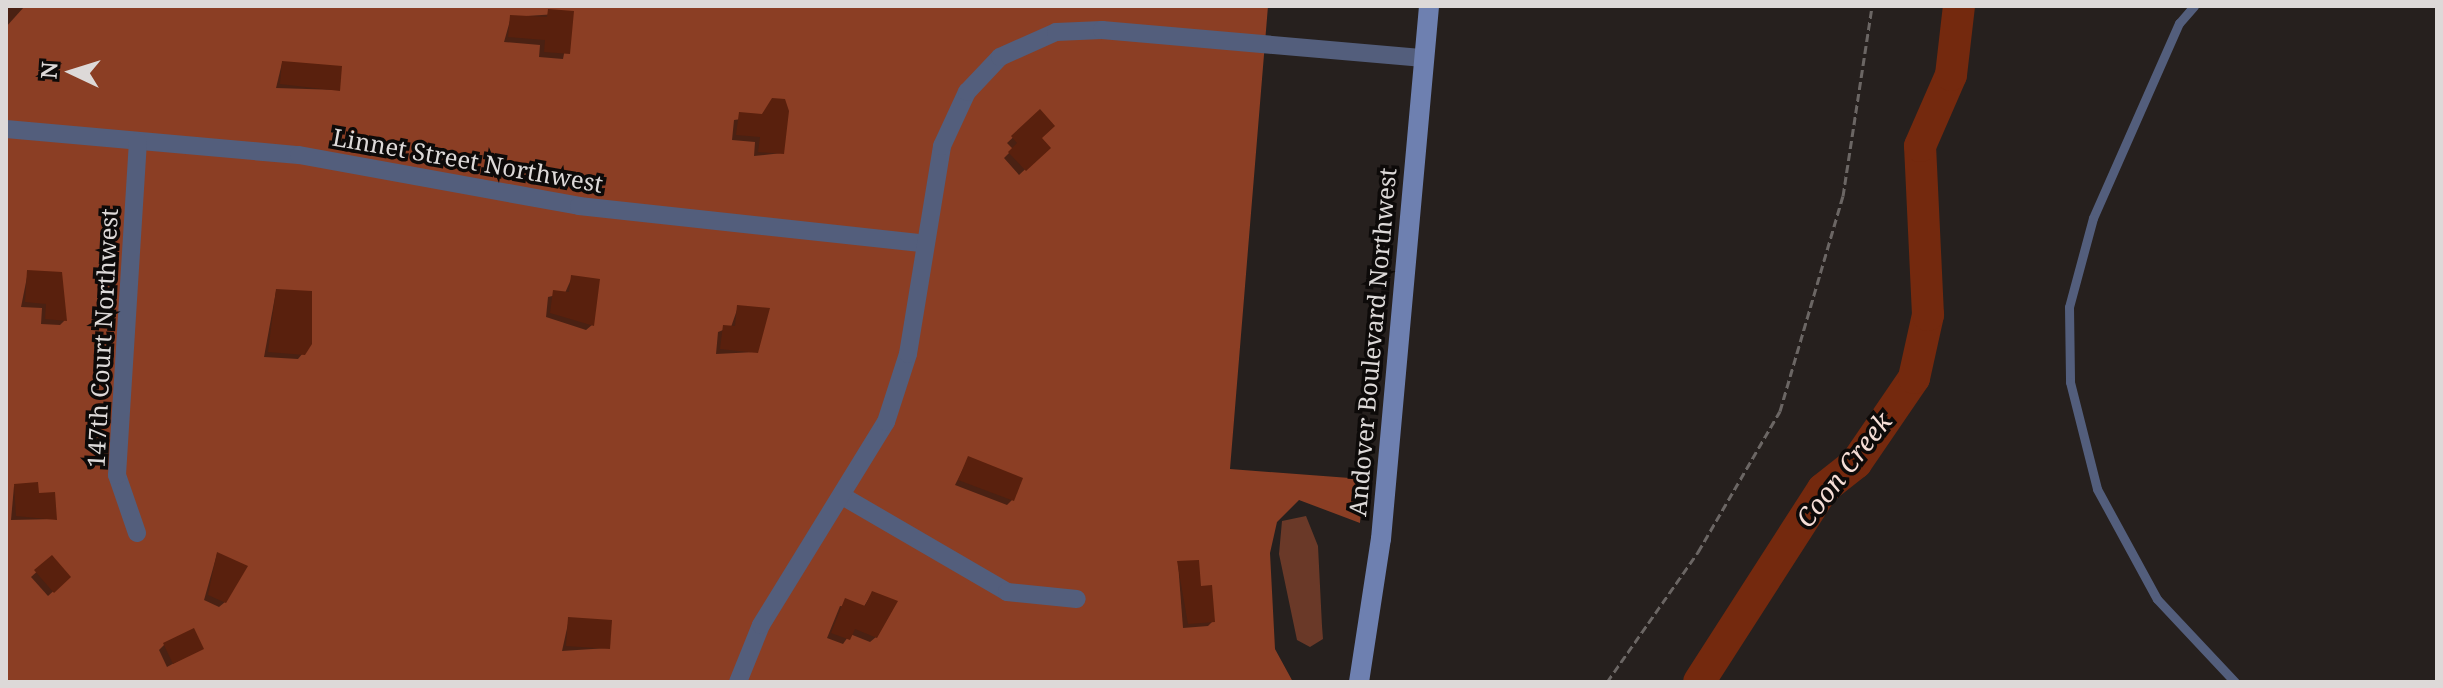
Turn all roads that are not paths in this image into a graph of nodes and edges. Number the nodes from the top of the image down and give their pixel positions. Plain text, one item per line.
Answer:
1 (1429, 6) edge
2 (2194, 6) edge
3 (1424, 58) junction
4 (6, 129) edge
5 (138, 142) junction
6 (921, 243) junction
7 (844, 497) junction
8 (137, 533) dead end
9 (1077, 599) dead end
10 (738, 682) edge
11 (1359, 682) edge
12 (2235, 682) edge

1 - 3 street, Andover Boulevard Northwest
2 - 12 lane
3 - 6 street
3 - 11 street, Andover Boulevard Northwest
4 - 5 street, Linnet Street Northwest
5 - 6 street, Linnet Street Northwest
5 - 8 street, 147th Court Northwest
6 - 7 street
7 - 9 street
7 - 10 street

